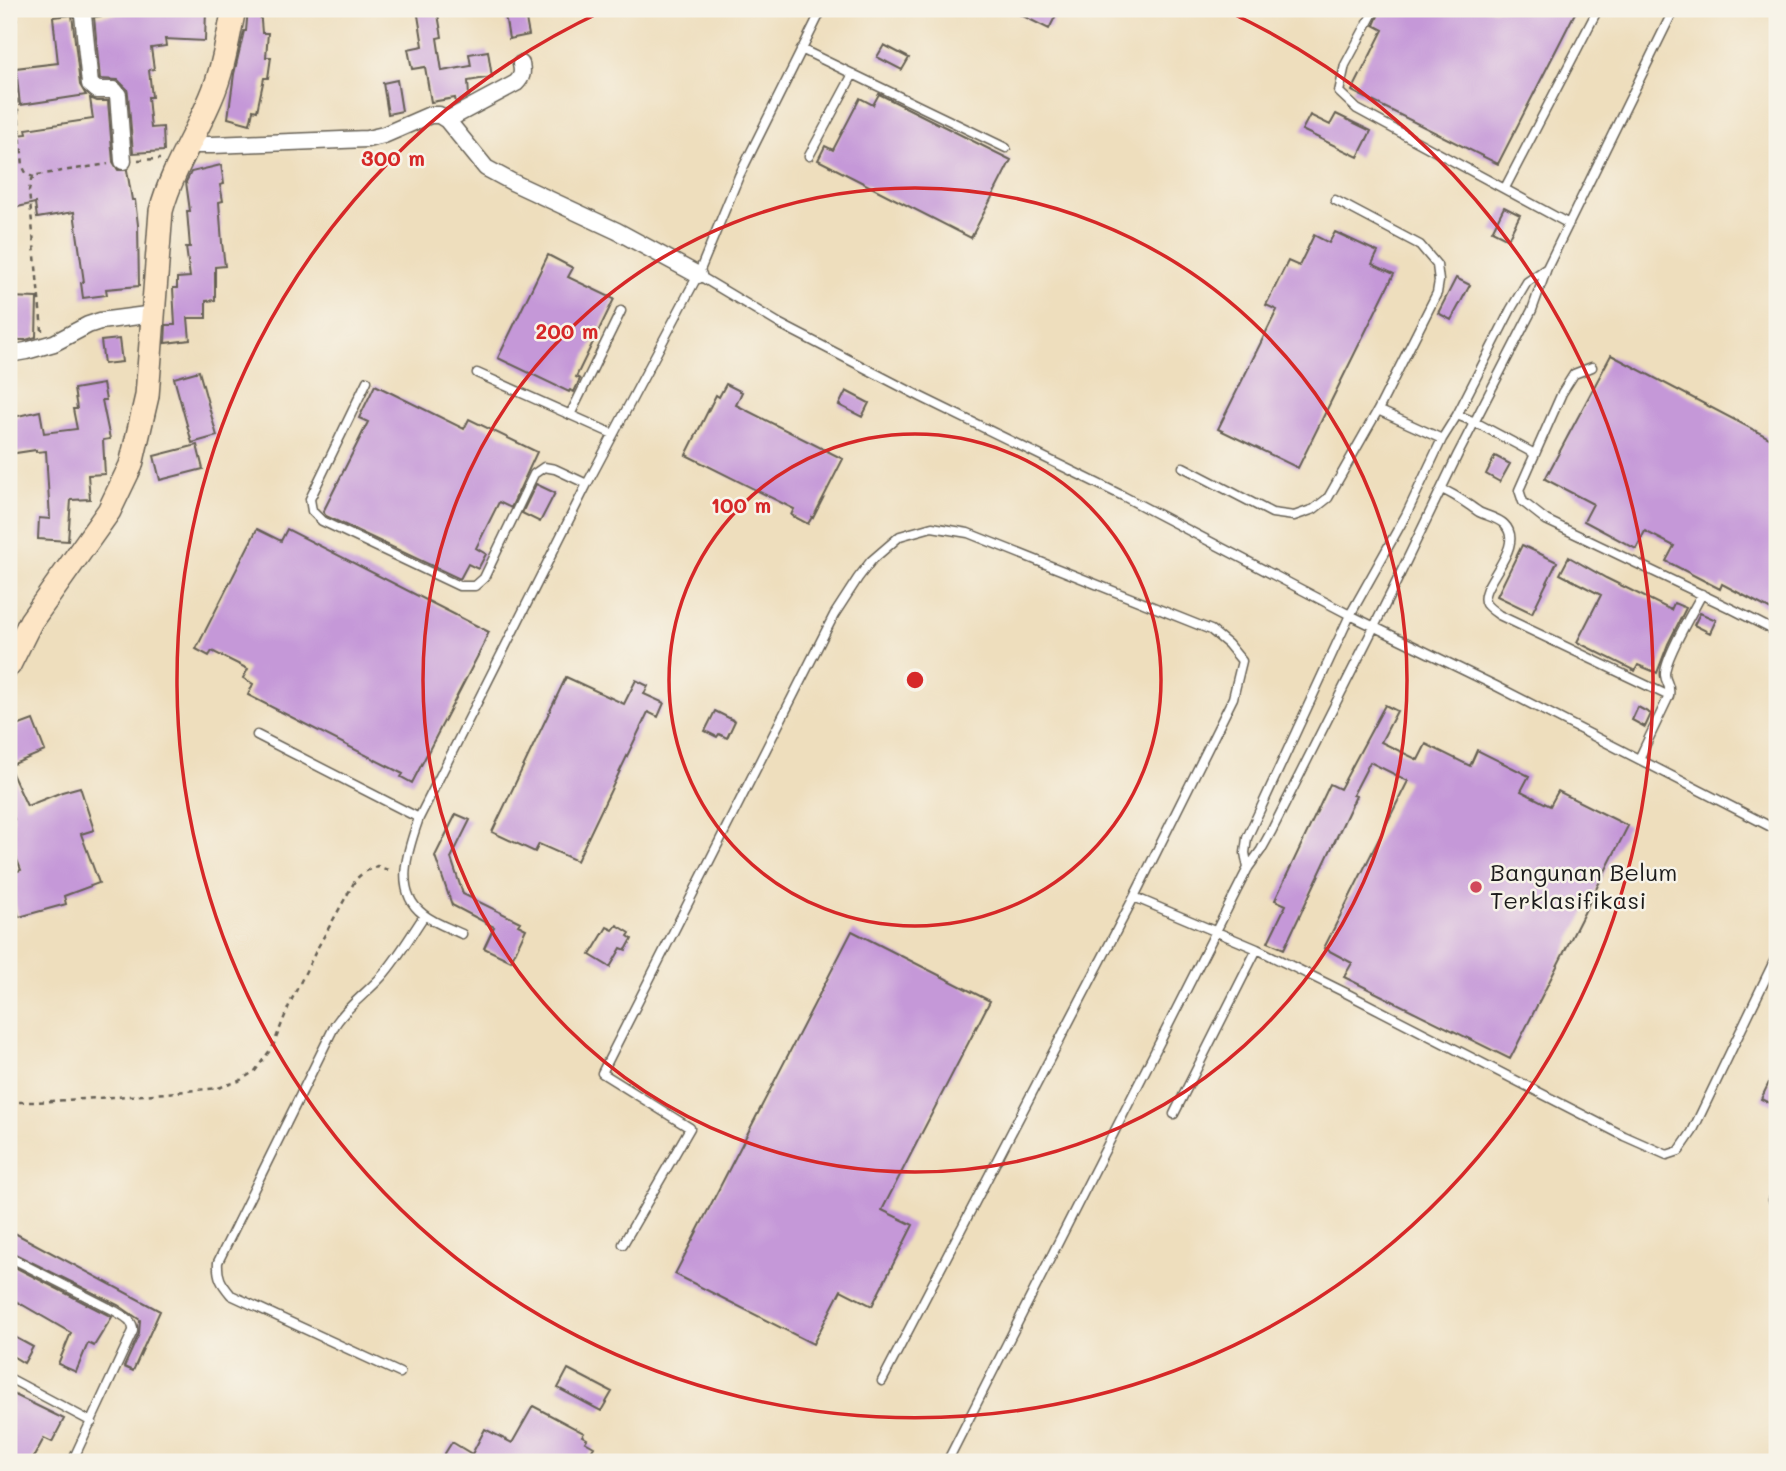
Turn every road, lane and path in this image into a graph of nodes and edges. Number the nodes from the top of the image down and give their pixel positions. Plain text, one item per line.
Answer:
1 (18, 9) edge
2 (80, 9) edge
3 (234, 9) edge
4 (822, 9) edge
5 (1375, 9) edge
6 (1598, 9) edge
7 (1674, 9) edge
8 (801, 49) junction
9 (521, 64) dead end
10 (853, 75) junction
11 (447, 120) junction
12 (1006, 149) dead end
13 (184, 152) junction
14 (809, 156) dead end
15 (123, 161) junction
16 (34, 177) junction
17 (1505, 188) junction
18 (1335, 200) dead end
19 (1569, 224) junction
20 (1547, 268) junction
21 (698, 275) junction
22 (621, 311) dead end
23 (153, 314) junction
24 (43, 346) junction
25 (9, 354) edge
26 (1592, 367) dead end
27 (477, 373) dead end
28 (367, 381) dead end
29 (1378, 410) junction
30 (569, 415) junction
31 (1457, 415) junction
32 (1475, 422) junction
33 (613, 434) junction
34 (1443, 439) junction
35 (1535, 454) junction
36 (1183, 467) dead end
37 (587, 484) junction
38 (1441, 489) junction
39 (1702, 594) junction
40 (1350, 615) junction
41 (1374, 627) junction
42 (1777, 632) edge
43 (9, 665) edge
44 (1669, 696) junction
45 (257, 734) dead end
46 (1639, 759) junction
47 (419, 818) junction
48 (1777, 830) edge
49 (1248, 868) junction
50 (388, 870) dead end
51 (1135, 897) junction
52 (424, 916) junction
53 (1216, 932) junction
54 (462, 934) dead end
55 (1256, 949) junction
56 (1777, 955) edge
57 (9, 1102) edge
58 (1174, 1114) dead end
59 (623, 1244) dead end
60 (9, 1257) edge
61 (400, 1373) dead end
62 (9, 1378) edge
63 (882, 1381) dead end
64 (92, 1422) junction
65 (72, 1462) edge
66 (947, 1462) edge

1 - 16 path
2 - 15 street
3 - 13 street
4 - 8 lane
5 - 17 lane
6 - 17 lane
7 - 19 lane
8 - 10 lane
8 - 21 lane
9 - 11 street
10 - 12 lane
10 - 14 lane
11 - 13 street
11 - 21 street
13 - 15 path
13 - 23 street
15 - 16 path
16 - 24 path
17 - 19 lane
18 - 29 lane
19 - 20 lane
20 - 31 lane
20 - 32 lane
21 - 33 lane
21 - 40 lane
22 - 30 lane
23 - 24 street
23 - 43 street
24 - 25 street
26 - 35 lane
27 - 30 lane
28 - 37 lane
29 - 34 lane
29 - 36 lane
30 - 33 lane
31 - 32 lane
31 - 34 lane
32 - 35 lane
32 - 38 lane
33 - 37 lane
34 - 40 lane
35 - 39 lane
37 - 47 lane
38 - 41 lane
38 - 44 lane
39 - 42 lane
39 - 44 lane
40 - 41 lane
40 - 49 lane
41 - 46 lane
41 - 49 lane
44 - 46 lane
45 - 47 lane
46 - 48 lane
47 - 52 lane
49 - 53 lane
50 - 57 path
51 - 53 lane
51 - 59 lane
51 - 63 lane
52 - 54 lane
52 - 61 lane
53 - 55 lane
53 - 66 lane
55 - 56 lane
55 - 58 lane
60 - 64 lane
62 - 64 lane
64 - 65 lane

